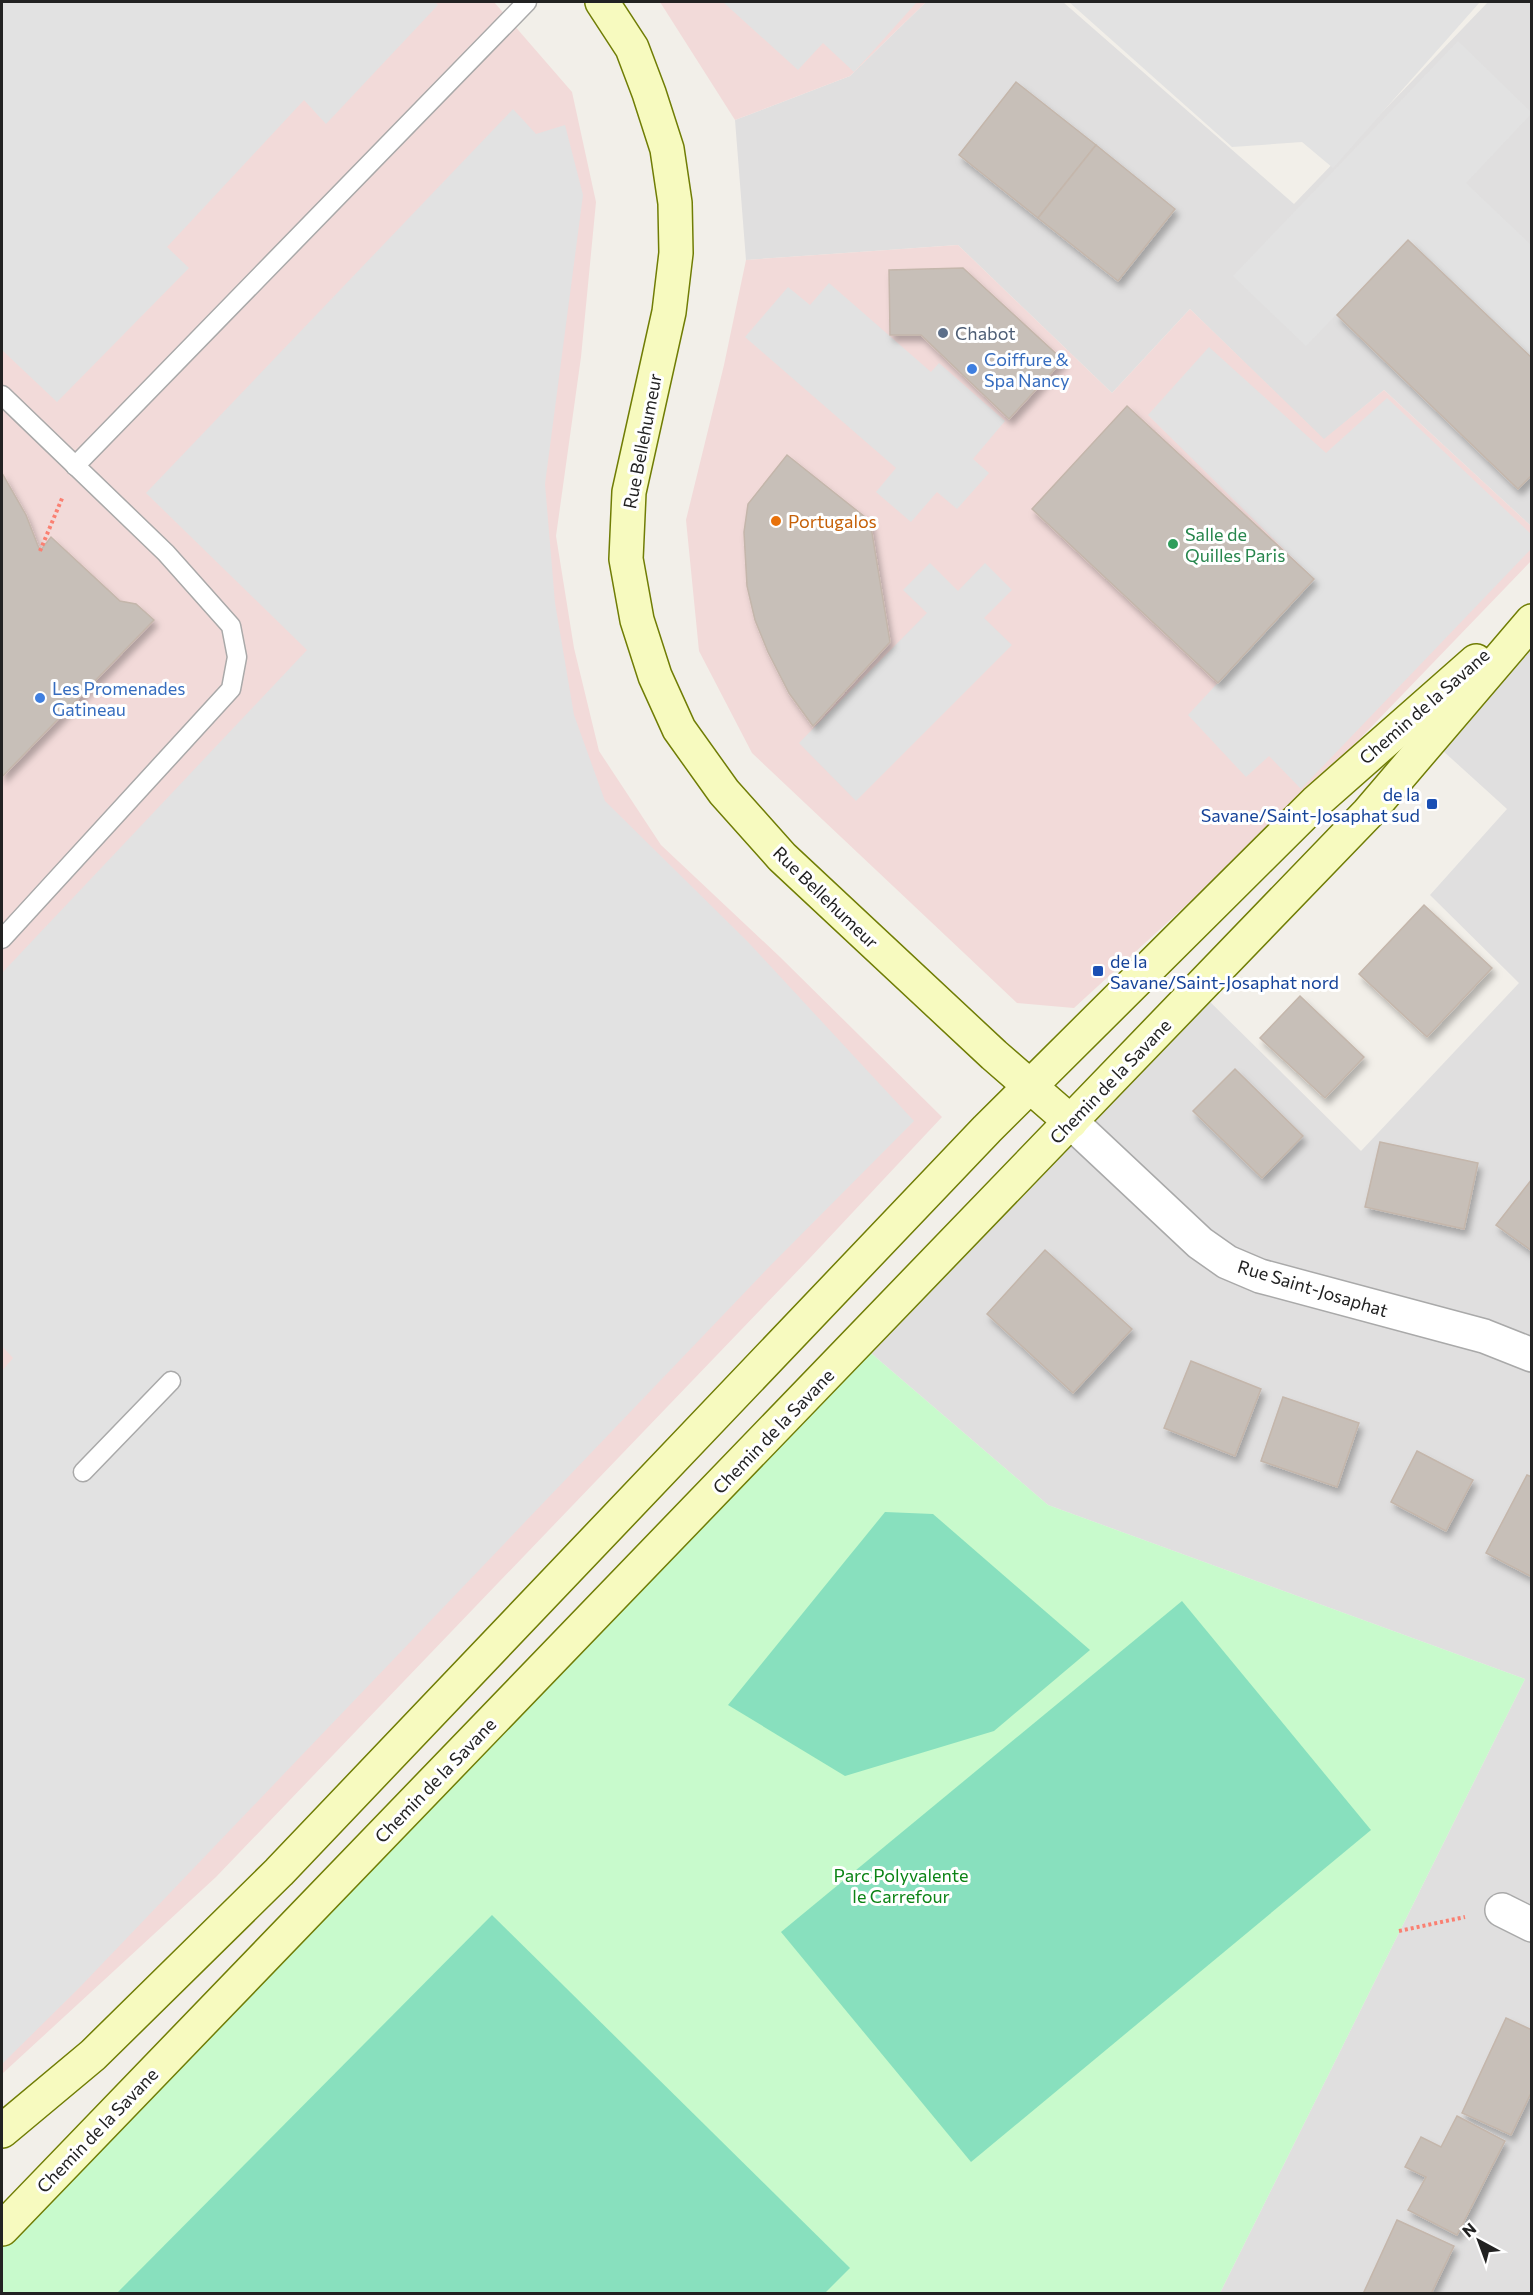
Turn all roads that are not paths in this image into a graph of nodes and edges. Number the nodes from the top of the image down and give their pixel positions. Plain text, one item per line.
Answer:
1 (527, 2) edge
2 (602, 2) edge
3 (2, 395) edge
4 (75, 466) junction
5 (1532, 612) edge
6 (1532, 621) edge
7 (2, 939) edge
8 (1029, 1086) junction
9 (1071, 1122) junction
10 (1532, 1355) edge
11 (171, 1381) dead end
12 (83, 1472) dead end
13 (1502, 1910) road end
14 (1532, 1925) edge
15 (2, 2131) edge
16 (2, 2229) edge

1 - 4 lane
2 - 8 street, Rue Bellehumeur
3 - 4 lane
4 - 7 lane
5 - 8 street, Chemin de la Savane
6 - 9 street, Chemin de la Savane
8 - 9 street, Rue Bellehumeur
8 - 15 street, Chemin de la Savane
9 - 10 street, Rue Saint-Josaphat
9 - 16 street, Chemin de la Savane
11 - 12 lane
13 - 14 street

